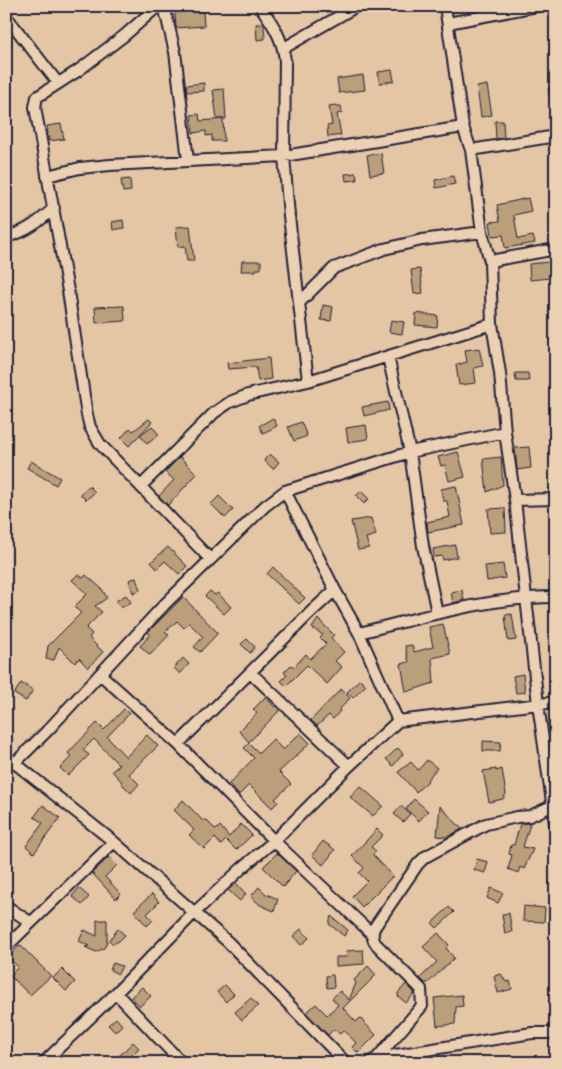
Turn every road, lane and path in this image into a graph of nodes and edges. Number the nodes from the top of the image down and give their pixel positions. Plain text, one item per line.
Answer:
1 (158, 6) edge
2 (164, 6) edge
3 (260, 6) edge
4 (357, 6) edge
5 (445, 6) edge
6 (537, 6) edge
7 (6, 16) edge
8 (448, 22) junction
9 (284, 48) junction
10 (58, 83) junction
11 (464, 127) junction
12 (556, 136) edge
13 (471, 150) junction
14 (284, 156) junction
15 (188, 160) junction
16 (48, 176) junction
17 (54, 208) junction
18 (482, 232) junction
19 (6, 236) edge
20 (556, 249) edge
21 (490, 261) junction
22 (299, 304) junction
23 (492, 324) junction
24 (388, 357) junction
25 (308, 381) junction
26 (505, 432) junction
27 (410, 452) junction
28 (141, 486) junction
29 (285, 491) junction
30 (556, 498) edge
31 (515, 500) junction
32 (210, 560) junction
33 (335, 590) junction
34 (526, 597) junction
35 (556, 597) edge
36 (437, 614) junction
37 (359, 633) junction
38 (251, 673) junction
39 (100, 674) junction
40 (556, 702) edge
41 (538, 704) junction
42 (398, 721) junction
43 (178, 744) junction
44 (6, 756) edge
45 (16, 762) junction
46 (349, 766) junction
47 (555, 804) edge
48 (556, 830) edge
49 (274, 841) junction
50 (114, 842) junction
51 (6, 906) edge
52 (194, 913) junction
53 (30, 922) junction
54 (372, 934) junction
55 (6, 947) edge
56 (116, 994) junction
57 (556, 1033) edge
58 (373, 1060) edge
59 (43, 1063) edge
60 (182, 1063) edge
61 (346, 1063) edge

1 - 10 street
2 - 15 street
3 - 9 street
4 - 9 street
5 - 8 street
6 - 8 street
7 - 10 street
8 - 11 street
9 - 14 street
10 - 16 street
11 - 13 street
11 - 14 street
12 - 13 street
13 - 18 street
14 - 15 street
14 - 22 street
15 - 16 street
16 - 17 street
17 - 19 street
17 - 28 street
18 - 21 street
18 - 22 street
20 - 21 street
21 - 23 street
22 - 25 street
23 - 24 street
23 - 26 street
24 - 25 street
24 - 27 street
25 - 28 street
26 - 27 street
26 - 31 street
27 - 29 street
27 - 36 street
28 - 32 street
29 - 32 street
29 - 33 street
30 - 31 street
31 - 34 street
32 - 39 street
33 - 37 street
33 - 38 street
34 - 35 street
34 - 36 street
34 - 41 street
36 - 37 street
37 - 42 street
38 - 43 street
38 - 46 street
39 - 43 street
39 - 45 street
40 - 41 street
41 - 42 street
41 - 47 street
42 - 46 street
43 - 49 street
44 - 45 street
45 - 50 street
46 - 49 street
47 - 48 street
47 - 54 street
49 - 52 street
49 - 54 street
50 - 52 street
50 - 53 street
51 - 53 street
52 - 56 street
52 - 61 street
53 - 55 street
54 - 58 street
56 - 59 street
56 - 60 street
57 - 58 street

